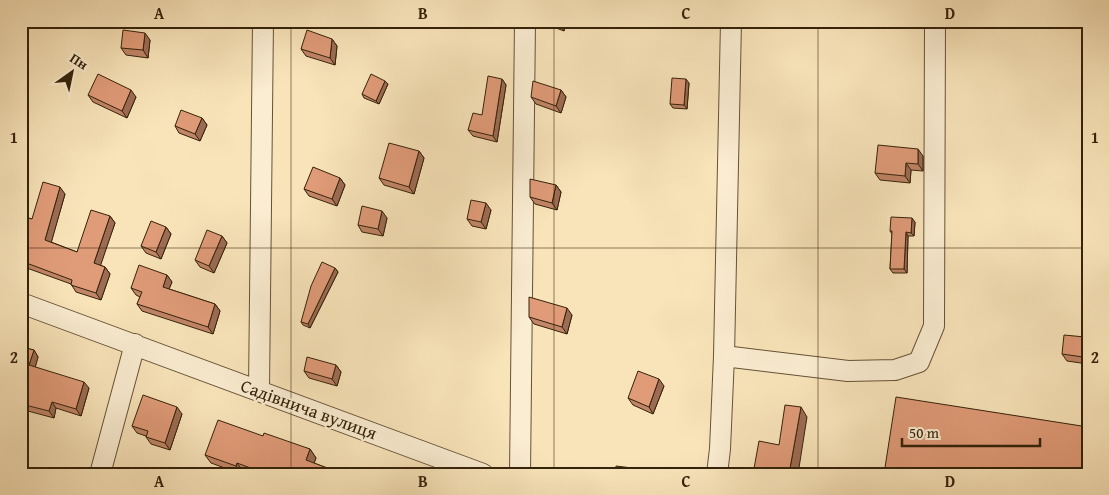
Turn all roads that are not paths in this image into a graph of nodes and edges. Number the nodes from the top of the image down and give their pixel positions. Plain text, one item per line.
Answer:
1 (263, 21) edge
2 (525, 21) edge
3 (731, 21) edge
4 (935, 21) edge
5 (21, 303) edge
6 (135, 344) junction
7 (724, 356) junction
8 (258, 390) junction
9 (100, 474) edge
10 (483, 474) edge
11 (520, 474) edge
12 (718, 474) edge

1 - 8 street
2 - 11 street
3 - 7 street
4 - 7 street
5 - 6 street, Садівнича вулиця
6 - 8 street, Садівнича вулиця
6 - 9 street
7 - 12 street
8 - 10 street, Садівнича вулиця

